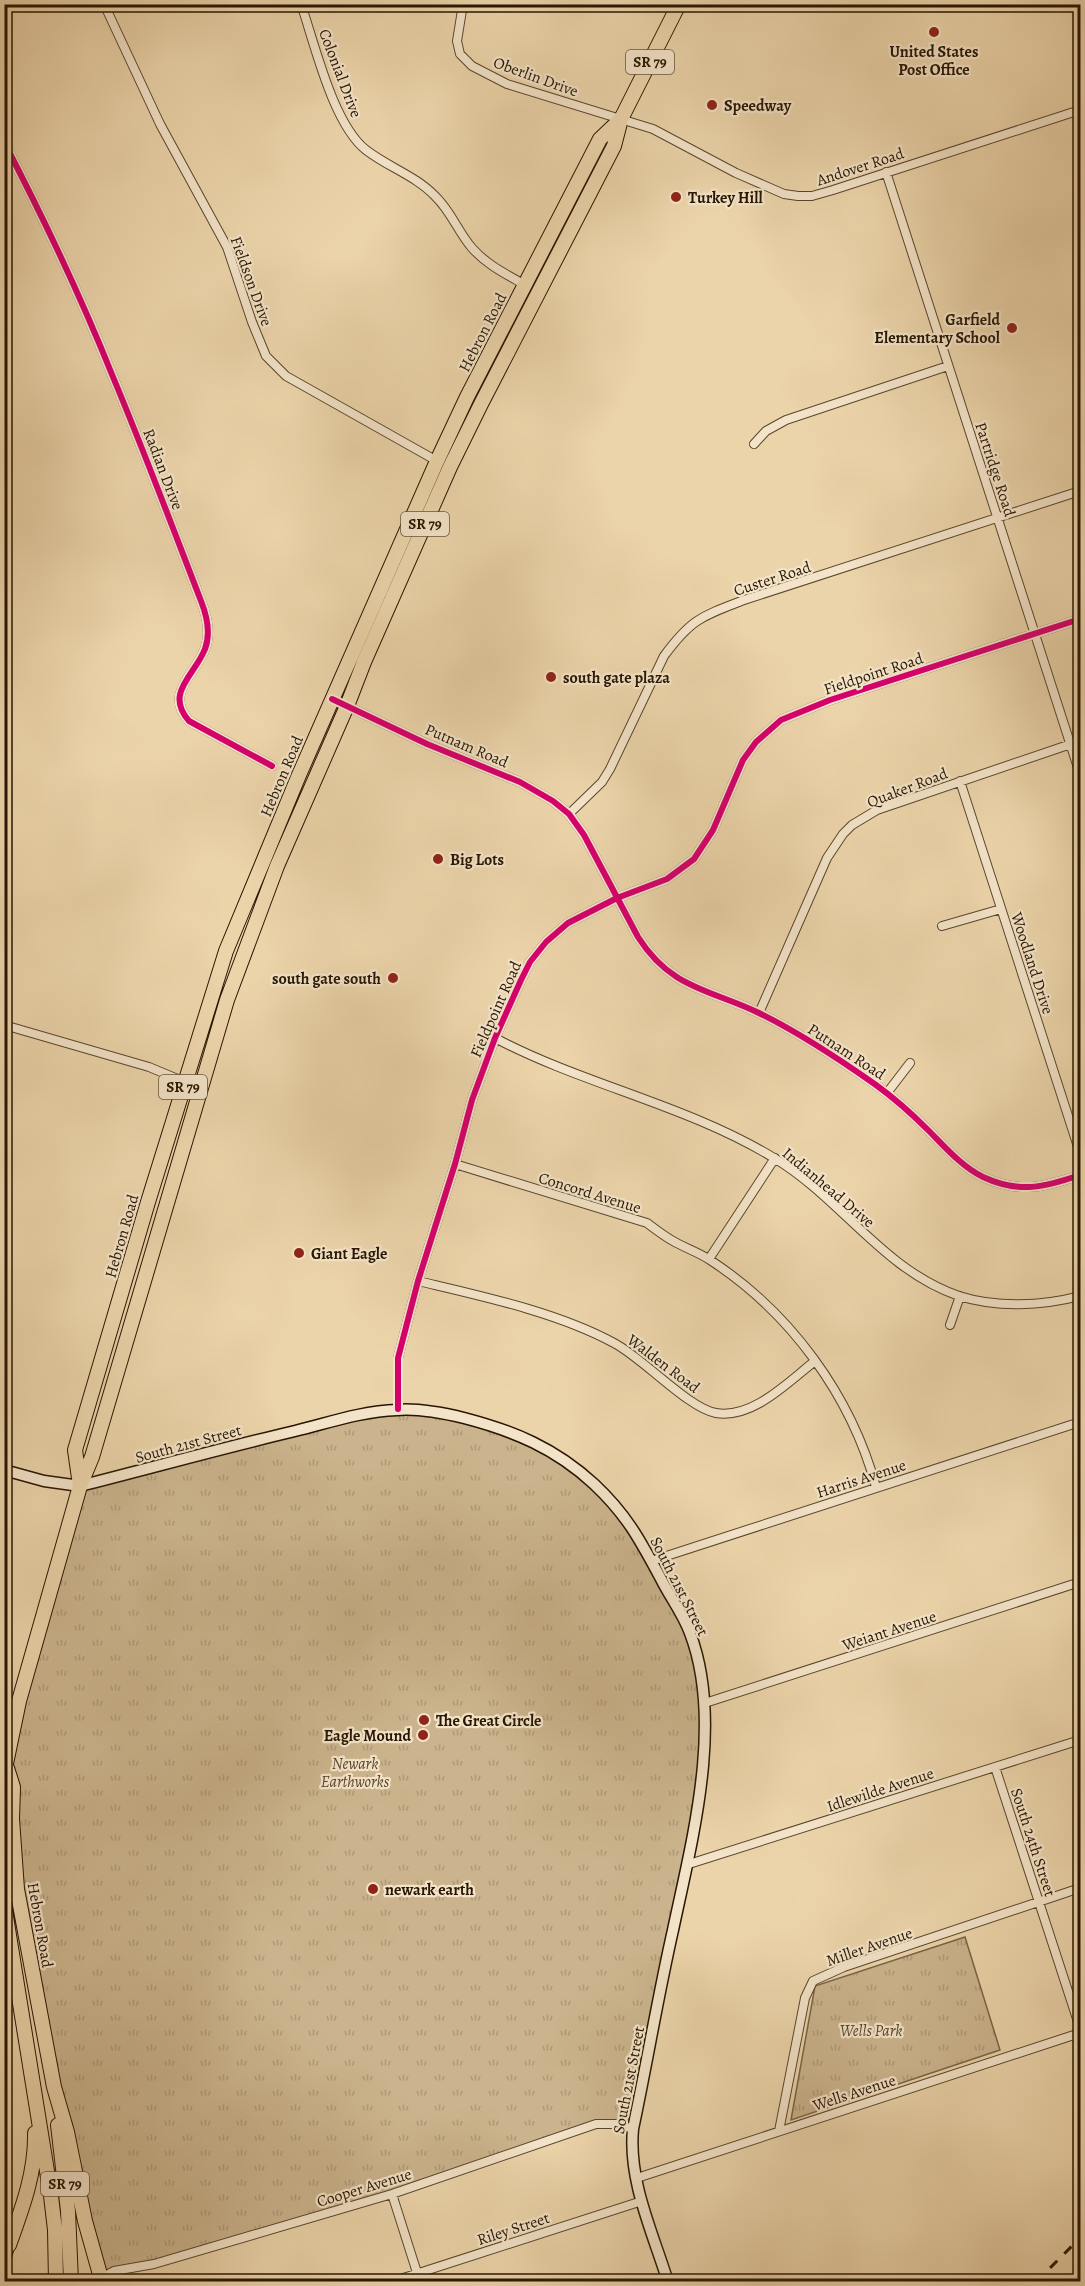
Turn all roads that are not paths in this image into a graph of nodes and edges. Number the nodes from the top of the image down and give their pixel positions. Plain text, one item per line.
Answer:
1 (104, 4) edge
2 (301, 4) edge
3 (463, 4) edge
4 (679, 4) edge
5 (1080, 110) edge
6 (621, 119) junction
7 (4, 142) edge
8 (886, 172) junction
9 (525, 285) junction
10 (948, 366) junction
11 (754, 444) dead end
12 (437, 461) junction
13 (1080, 491) edge
14 (998, 518) junction
15 (1080, 619) edge
16 (1035, 634) junction
17 (332, 699) junction
18 (347, 706) junction
19 (1071, 744) junction
20 (272, 766) dead end
21 (1080, 774) edge
22 (960, 781) junction
23 (569, 814) junction
24 (617, 898) junction
25 (1001, 909) junction
26 (942, 926) dead end
27 (221, 967) junction
28 (759, 1013) junction
29 (4, 1025) edge
30 (495, 1038) junction
31 (910, 1063) dead end
32 (204, 1081) junction
33 (185, 1082) junction
34 (887, 1093) junction
35 (1080, 1154) edge
36 (775, 1158) junction
37 (455, 1164) junction
38 (176, 1172) junction
39 (1080, 1175) edge
40 (709, 1259) junction
41 (418, 1281) junction
42 (960, 1296) junction
43 (1080, 1296) edge
44 (950, 1325) dead end
45 (815, 1361) junction
46 (398, 1409) junction
47 (1080, 1422) edge
48 (4, 1470) edge
49 (80, 1486) junction
50 (876, 1487) junction
51 (651, 1562) junction
52 (1080, 1582) edge
53 (705, 1703) junction
54 (1080, 1740) edge
55 (995, 1767) junction
56 (6, 1771) edge
57 (688, 1864) junction
58 (1080, 1888) edge
59 (1039, 1902) junction
60 (4, 1904) edge
61 (1080, 2028) edge
62 (1080, 2033) edge
63 (54, 2087) junction
64 (35, 2092) junction
65 (633, 2129) junction
66 (779, 2131) junction
67 (637, 2178) junction
68 (392, 2194) junction
69 (642, 2201) junction
70 (7, 2245) edge
71 (4, 2263) edge
72 (419, 2277) edge
73 (102, 2280) edge
74 (56, 2282) edge
75 (71, 2282) edge
76 (392, 2282) edge
77 (668, 2282) edge

1 - 12 street, Fieldson Drive
2 - 9 street, Colonial Drive
3 - 6 street, Oberlin Drive
4 - 6 highway, Hebron Road / SR 79
5 - 8 street, Andover Road
6 - 8 street, Andover Road
6 - 9 highway, Hebron Road / SR 79
6 - 18 highway, Hebron Road / SR 79
7 - 20 street, Radian Drive
8 - 10 street, Partridge Road
9 - 12 highway, Hebron Road / SR 79
10 - 11 street
10 - 14 street, Partridge Road
12 - 17 highway, Hebron Road / SR 79
13 - 14 street, Custer Road
14 - 16 street, Partridge Road
14 - 23 street, Custer Road
15 - 16 street, Fieldpoint Road
16 - 19 street, Partridge Road
16 - 24 street, Fieldpoint Road
17 - 18 street, Putnam Road
17 - 27 highway, Hebron Road / SR 79
18 - 23 street, Putnam Road
18 - 32 highway, Hebron Road / SR 79
19 - 21 street, Partridge Road
19 - 22 street, Quaker Road
22 - 25 street, Woodland Drive
22 - 28 street, Quaker Road
23 - 24 street, Putnam Road
24 - 28 street, Putnam Road
24 - 30 street, Fieldpoint Road
25 - 26 street
25 - 35 street, Woodland Drive
27 - 32 highway
27 - 33 highway, Hebron Road / SR 79
28 - 34 street, Putnam Road
29 - 33 street
30 - 36 street, Indianhead Drive
30 - 37 street, Fieldpoint Road
31 - 34 street
32 - 38 highway, Hebron Road / SR 79
33 - 38 highway
33 - 49 highway, Hebron Road / SR 79
34 - 39 street, Putnam Road
36 - 40 street
36 - 42 street, Indianhead Drive
37 - 40 street, Concord Avenue
37 - 41 street, Fieldpoint Road
38 - 49 highway, Hebron Road / SR 79
40 - 45 street, Concord Avenue
41 - 45 street, Walden Road
41 - 46 street, Fieldpoint Road
42 - 43 street, Indianhead Drive
42 - 44 street
45 - 50 street, Concord Avenue
46 - 49 main road, South 21st Street
46 - 51 main road, South 21st Street
47 - 50 street, Harris Avenue
48 - 49 main road
49 - 56 highway, Hebron Road / SR 79
50 - 51 street, Harris Avenue
51 - 53 main road, South 21st Street
52 - 53 street, Weiant Avenue
53 - 57 main road, South 21st Street
54 - 55 street, Idlewilde Avenue
55 - 57 street, Idlewilde Avenue
55 - 59 street, South 24th Street
56 - 63 highway, Hebron Road / SR 79
57 - 65 main road, South 21st Street
58 - 59 street, Miller Avenue
59 - 61 street, South 24th Street
59 - 66 street, Miller Avenue
60 - 64 highway, Hebron Road / SR 79
62 - 66 street, Wells Avenue
63 - 73 highway
63 - 75 highway, SR 79
64 - 70 highway
64 - 74 highway, SR 79
65 - 67 main road, South 21st Street
65 - 68 street, Cooper Avenue
66 - 67 street, Wells Avenue
67 - 69 main road, South 21st Street
68 - 72 street
68 - 73 street, Cooper Avenue
69 - 72 street, Riley Street
69 - 77 main road, South 21st Street
70 - 71 main road
72 - 76 street, Riley Street

